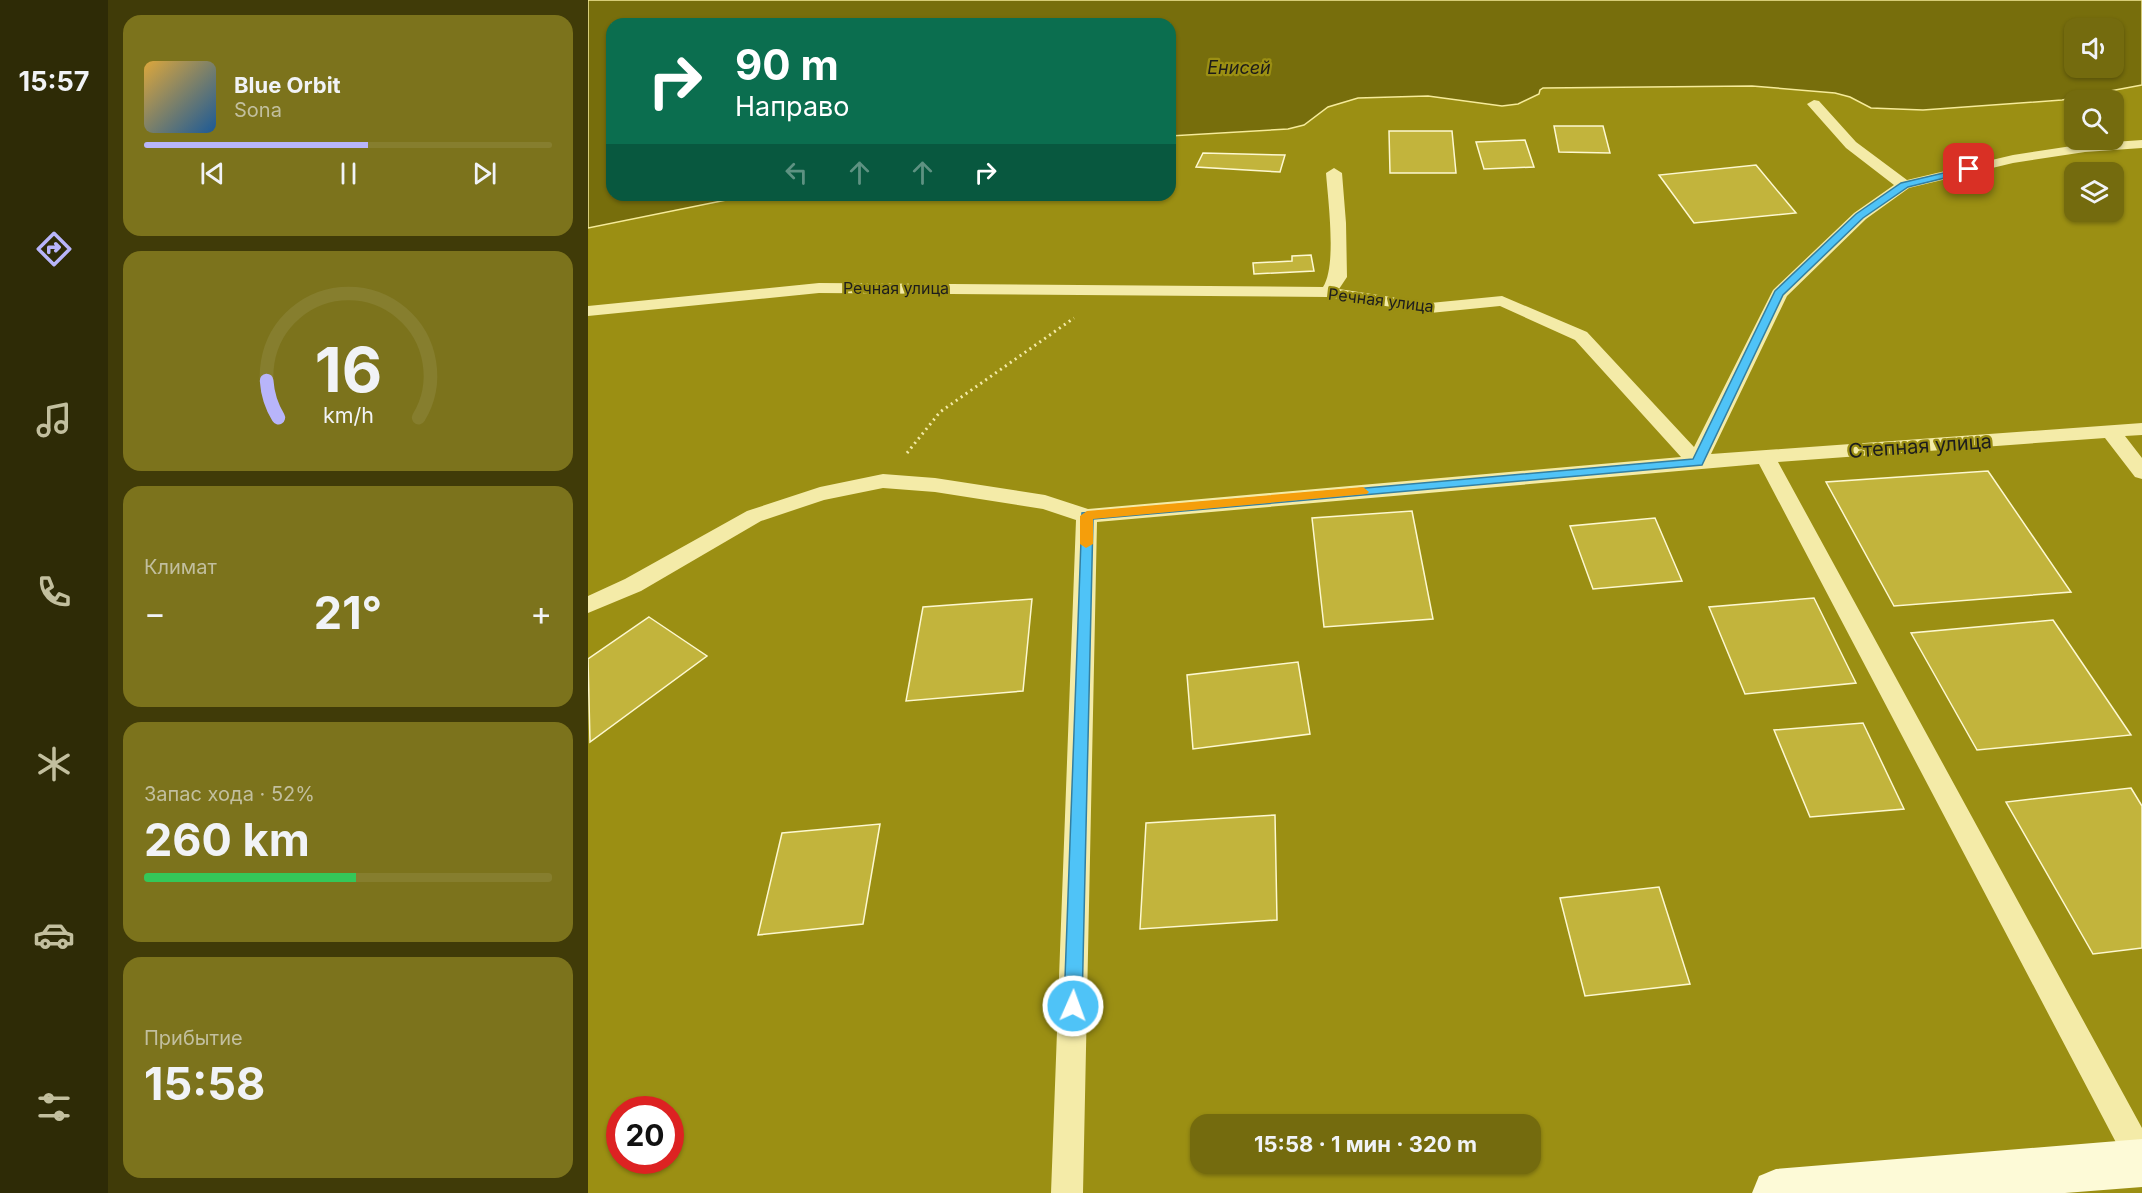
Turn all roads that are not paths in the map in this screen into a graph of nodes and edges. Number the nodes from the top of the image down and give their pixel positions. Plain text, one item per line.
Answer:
1 (1814, 104) dead end
2 (2142, 144) edge
3 (1334, 173) dead end
4 (1904, 185) junction
5 (1328, 292) junction
6 (588, 311) edge
7 (2142, 429) edge
8 (2111, 432) junction
9 (1765, 458) junction
10 (1697, 462) junction
11 (2142, 472) edge
12 (1087, 516) junction
13 (588, 605) edge
14 (2142, 1162) edge
15 (1067, 1193) edge
16 (1776, 1193) edge

1 - 4 lane
2 - 4 lane
3 - 5 lane
4 - 10 lane
5 - 6 lane, Речная улица
5 - 10 lane, Речная улица
7 - 8 lane, Степная улица
8 - 9 lane, Степная улица
8 - 11 lane
9 - 10 lane, Степная улица
9 - 14 lane
10 - 12 lane, Степная улица
12 - 13 lane
12 - 15 lane
14 - 16 street

